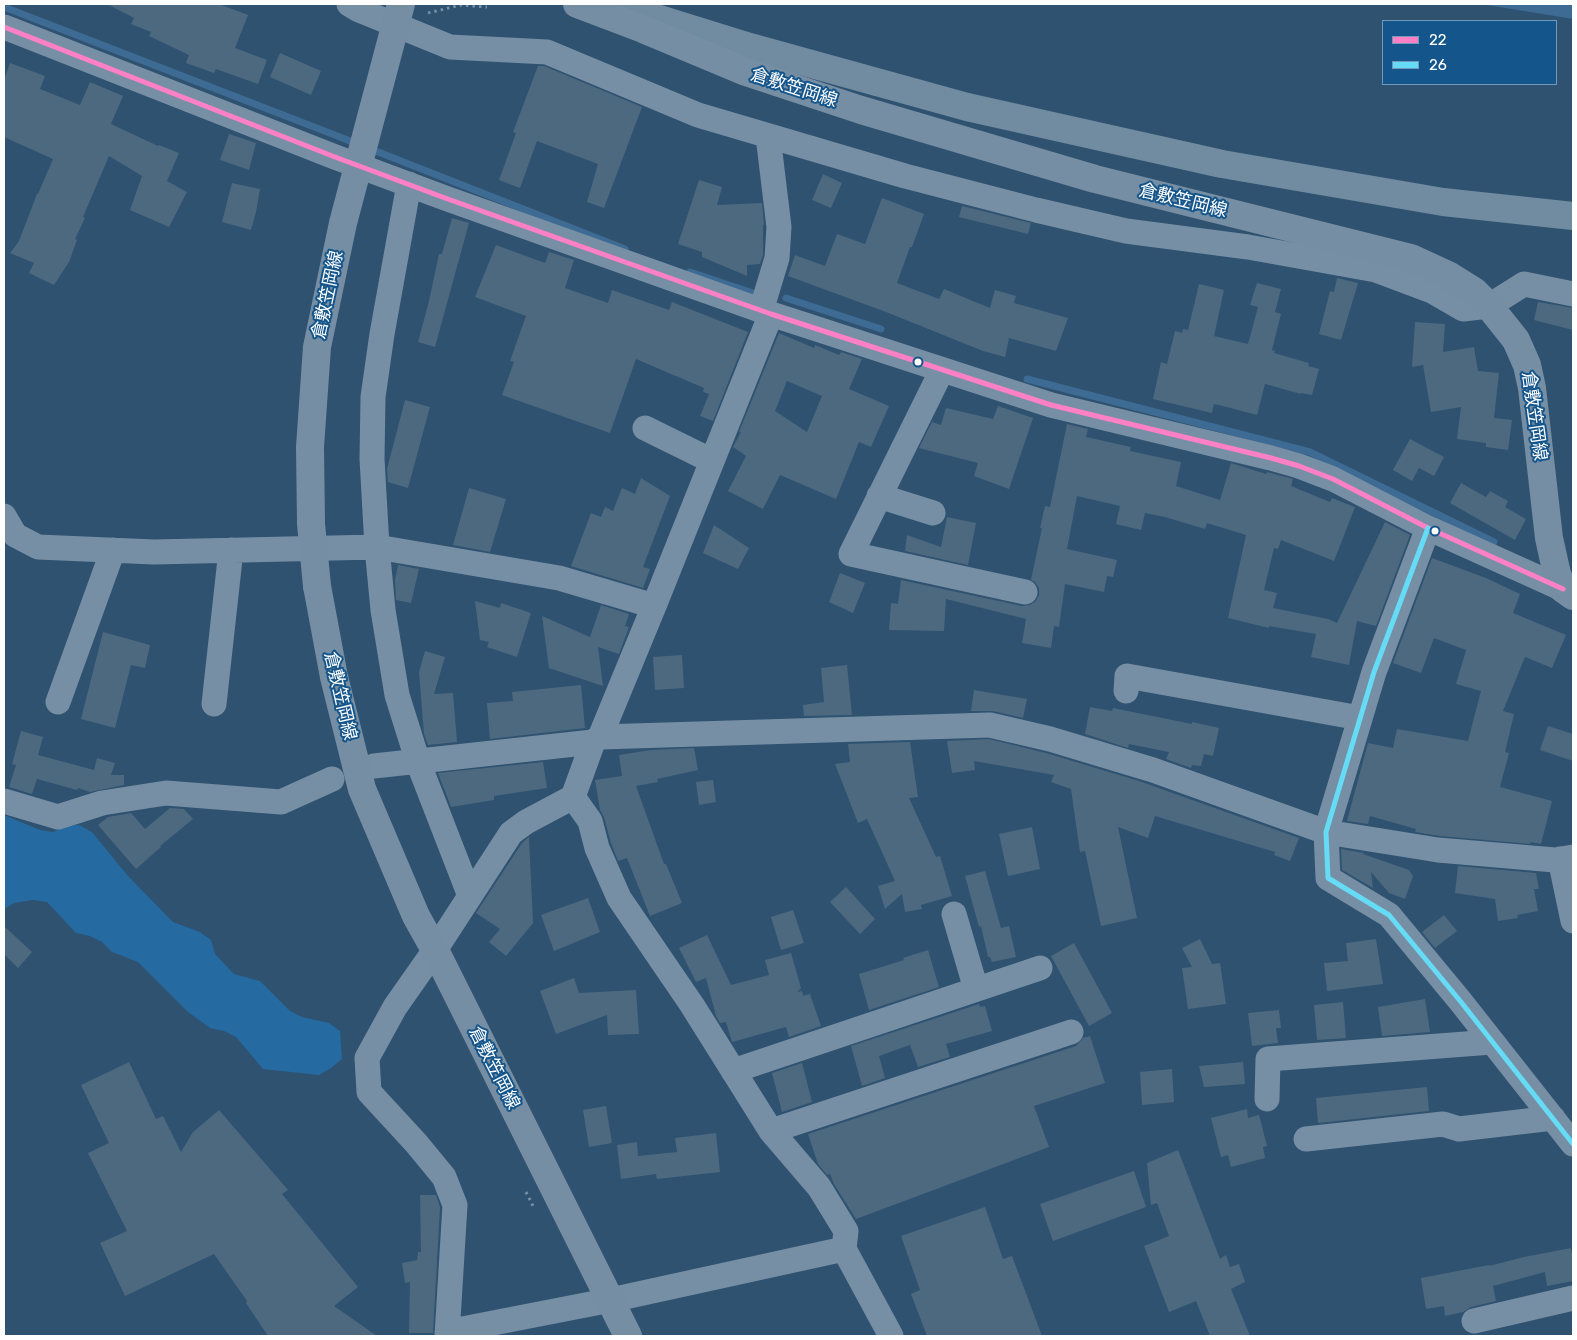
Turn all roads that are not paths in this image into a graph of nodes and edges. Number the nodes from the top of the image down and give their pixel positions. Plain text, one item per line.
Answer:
1 (349, 4) edge
2 (577, 4) edge
3 (612, 4) edge
4 (411, 8) edge
5 (4, 27) edge
6 (728, 52) junction
7 (768, 136) junction
8 (410, 184) junction
9 (1573, 216) edge
10 (1573, 294) edge
11 (1490, 306) junction
12 (766, 313) junction
13 (942, 370) junction
14 (646, 428) dead end
15 (712, 461) junction
16 (880, 496) junction
17 (933, 513) dead end
18 (4, 516) edge
19 (1428, 528) junction
20 (377, 547) junction
21 (113, 550) junction
22 (231, 550) junction
23 (1025, 592) dead end
24 (1568, 592) edge
25 (654, 606) junction
26 (1126, 691) dead end
27 (58, 702) dead end
28 (214, 704) dead end
29 (1360, 718) junction
30 (596, 740) junction
31 (418, 762) junction
32 (374, 766) dead end
33 (332, 778) dead end
34 (573, 797) junction
35 (4, 801) edge
36 (1326, 832) junction
37 (1567, 858) edge
38 (470, 896) junction
39 (954, 914) dead end
40 (1573, 921) edge
41 (435, 950) junction
42 (1040, 968) dead end
43 (976, 989) junction
44 (1071, 1032) dead end
45 (1492, 1042) junction
46 (733, 1071) junction
47 (1267, 1099) dead end
48 (1552, 1118) junction
49 (771, 1131) junction
50 (1306, 1139) dead end
51 (1573, 1144) edge
52 (844, 1249) junction
53 (1573, 1298) edge
54 (611, 1300) junction
55 (1474, 1321) dead end
56 (447, 1334) edge
57 (628, 1336) edge
58 (891, 1336) edge

1 - 7 street
2 - 6 main road, 倉敷笠岡線
3 - 6 street
4 - 41 main road, 倉敷笠岡線, bridge
5 - 8 street
6 - 9 street
6 - 11 main road, 倉敷笠岡線
7 - 11 street
7 - 12 street
8 - 12 street
8 - 20 street
10 - 11 street
11 - 24 main road, 倉敷笠岡線
12 - 13 street
12 - 15 street
13 - 16 street
13 - 19 street
14 - 15 street
15 - 25 street
16 - 17 street
16 - 23 street
18 - 21 street
19 - 24 street
19 - 29 street
20 - 22 street
20 - 25 street
20 - 31 street
21 - 22 street
21 - 27 street
22 - 28 street
25 - 30 street
26 - 29 street
29 - 36 street
30 - 31 street
30 - 34 street
30 - 36 street
31 - 32 street
31 - 38 street
33 - 35 street
34 - 38 street
34 - 46 street
36 - 37 street
36 - 45 street
37 - 40 street
38 - 41 street
39 - 43 street
41 - 54 main road, 倉敷笠岡線
41 - 56 street
42 - 43 street
43 - 46 street
44 - 49 street
45 - 47 street
45 - 48 street
46 - 49 street
48 - 50 street
48 - 51 street
49 - 52 street
52 - 54 street
52 - 58 street
53 - 55 street
54 - 56 street
54 - 57 main road, 倉敷笠岡線

